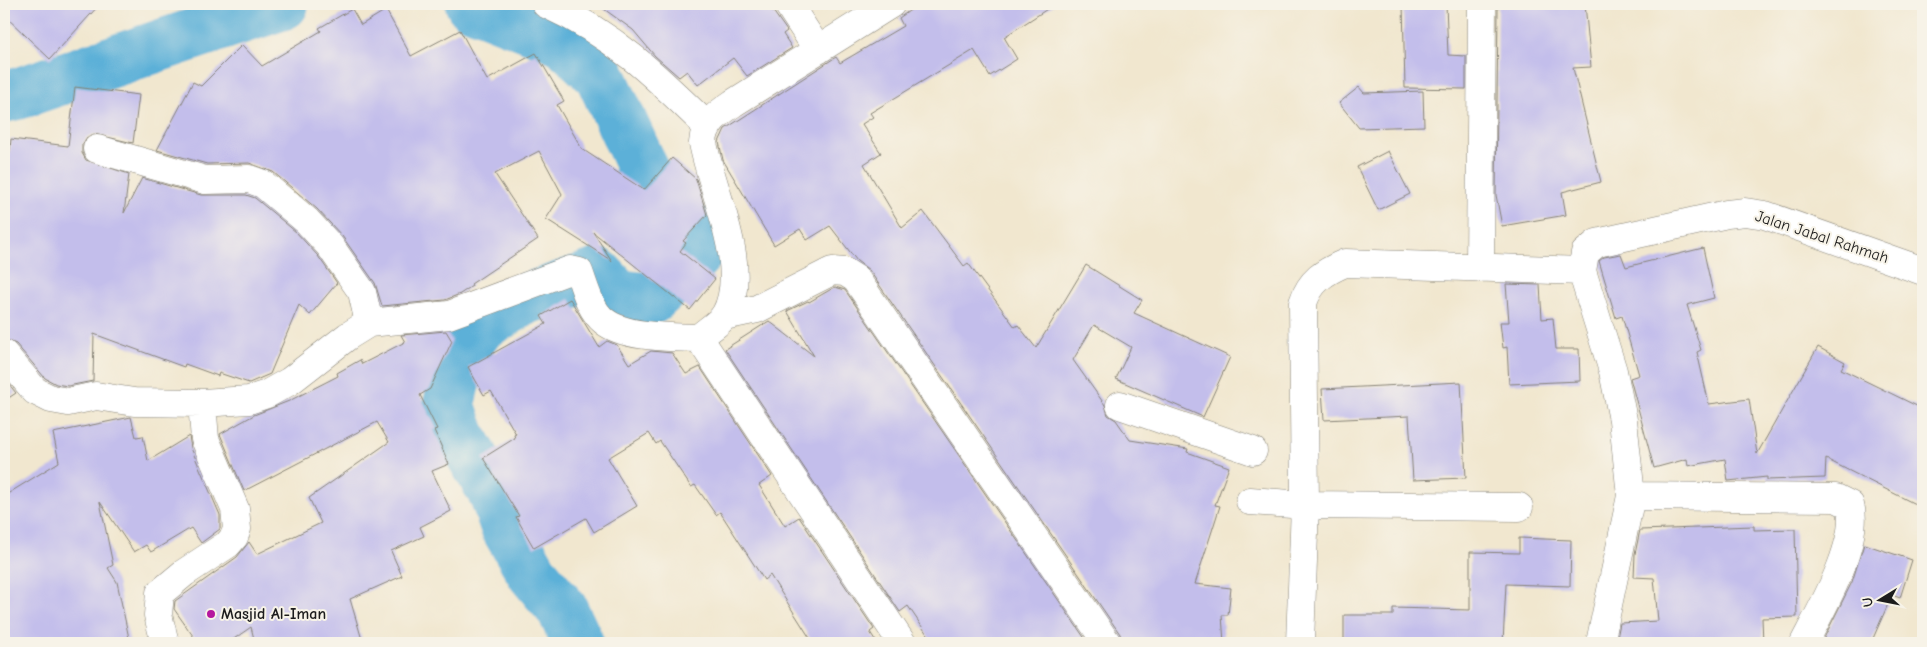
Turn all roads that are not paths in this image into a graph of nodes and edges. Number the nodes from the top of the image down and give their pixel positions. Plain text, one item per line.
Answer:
1 (546, 4) edge
2 (788, 4) edge
3 (891, 4) edge
4 (1482, 4) edge
5 (818, 50) junction
6 (707, 126) junction
7 (97, 149) dead end
8 (1480, 268) junction
9 (1582, 271) junction
10 (1923, 271) edge
11 (724, 316) junction
12 (369, 323) junction
13 (699, 338) junction
14 (4, 354) edge
15 (202, 403) junction
16 (1120, 406) dead end
17 (1253, 451) dead end
18 (1631, 496) junction
19 (1250, 501) dead end
20 (1305, 505) junction
21 (1518, 507) dead end
22 (164, 643) edge
23 (902, 643) edge
24 (1107, 643) edge
25 (1300, 643) edge
26 (1600, 643) edge
27 (1804, 643) edge

1 - 6 street
2 - 5 street
3 - 5 street
4 - 8 street
5 - 6 street
6 - 11 street
7 - 12 street
8 - 9 street
8 - 20 street
9 - 10 street, Jalan Jabal Rahmah
9 - 18 street
11 - 13 street
11 - 24 street
12 - 13 street
12 - 15 street
13 - 23 street
14 - 15 street
15 - 22 street
16 - 17 street
18 - 26 street
18 - 27 street
19 - 20 street
20 - 21 street
20 - 25 street

